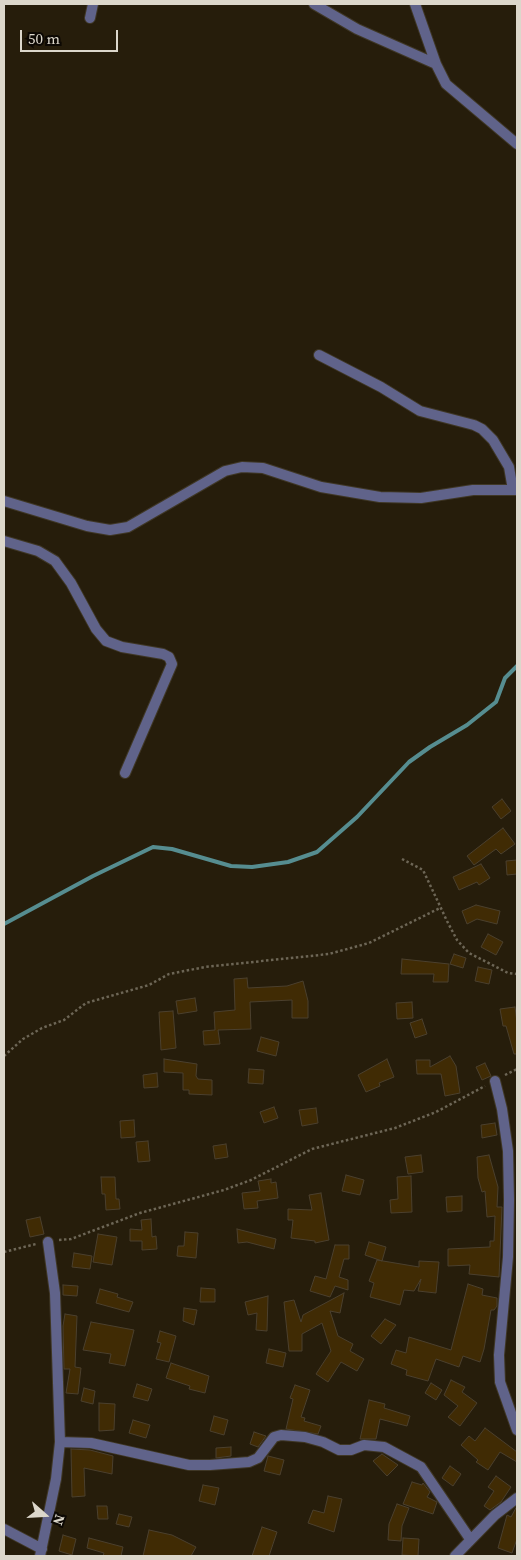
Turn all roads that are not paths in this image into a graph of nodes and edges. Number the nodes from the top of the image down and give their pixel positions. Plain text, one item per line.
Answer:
1 (93, 4) edge
2 (314, 4) edge
3 (415, 4) edge
4 (90, 18) dead end
5 (436, 64) junction
6 (517, 144) edge
7 (319, 355) dead end
8 (515, 490) edge
9 (4, 501) edge
10 (4, 540) edge
11 (125, 773) dead end
12 (495, 1081) road end
13 (48, 1242) road end
14 (517, 1430) edge
15 (60, 1442) junction
16 (517, 1498) edge
17 (4, 1529) edge
18 (470, 1539) junction
19 (41, 1553) edge
20 (455, 1556) edge

1 - 4 street
2 - 5 street
3 - 5 street
5 - 6 street
7 - 8 street
8 - 9 street
10 - 11 street
12 - 14 street
13 - 15 street
15 - 18 street
15 - 19 street
16 - 18 street
17 - 19 street
18 - 20 street

